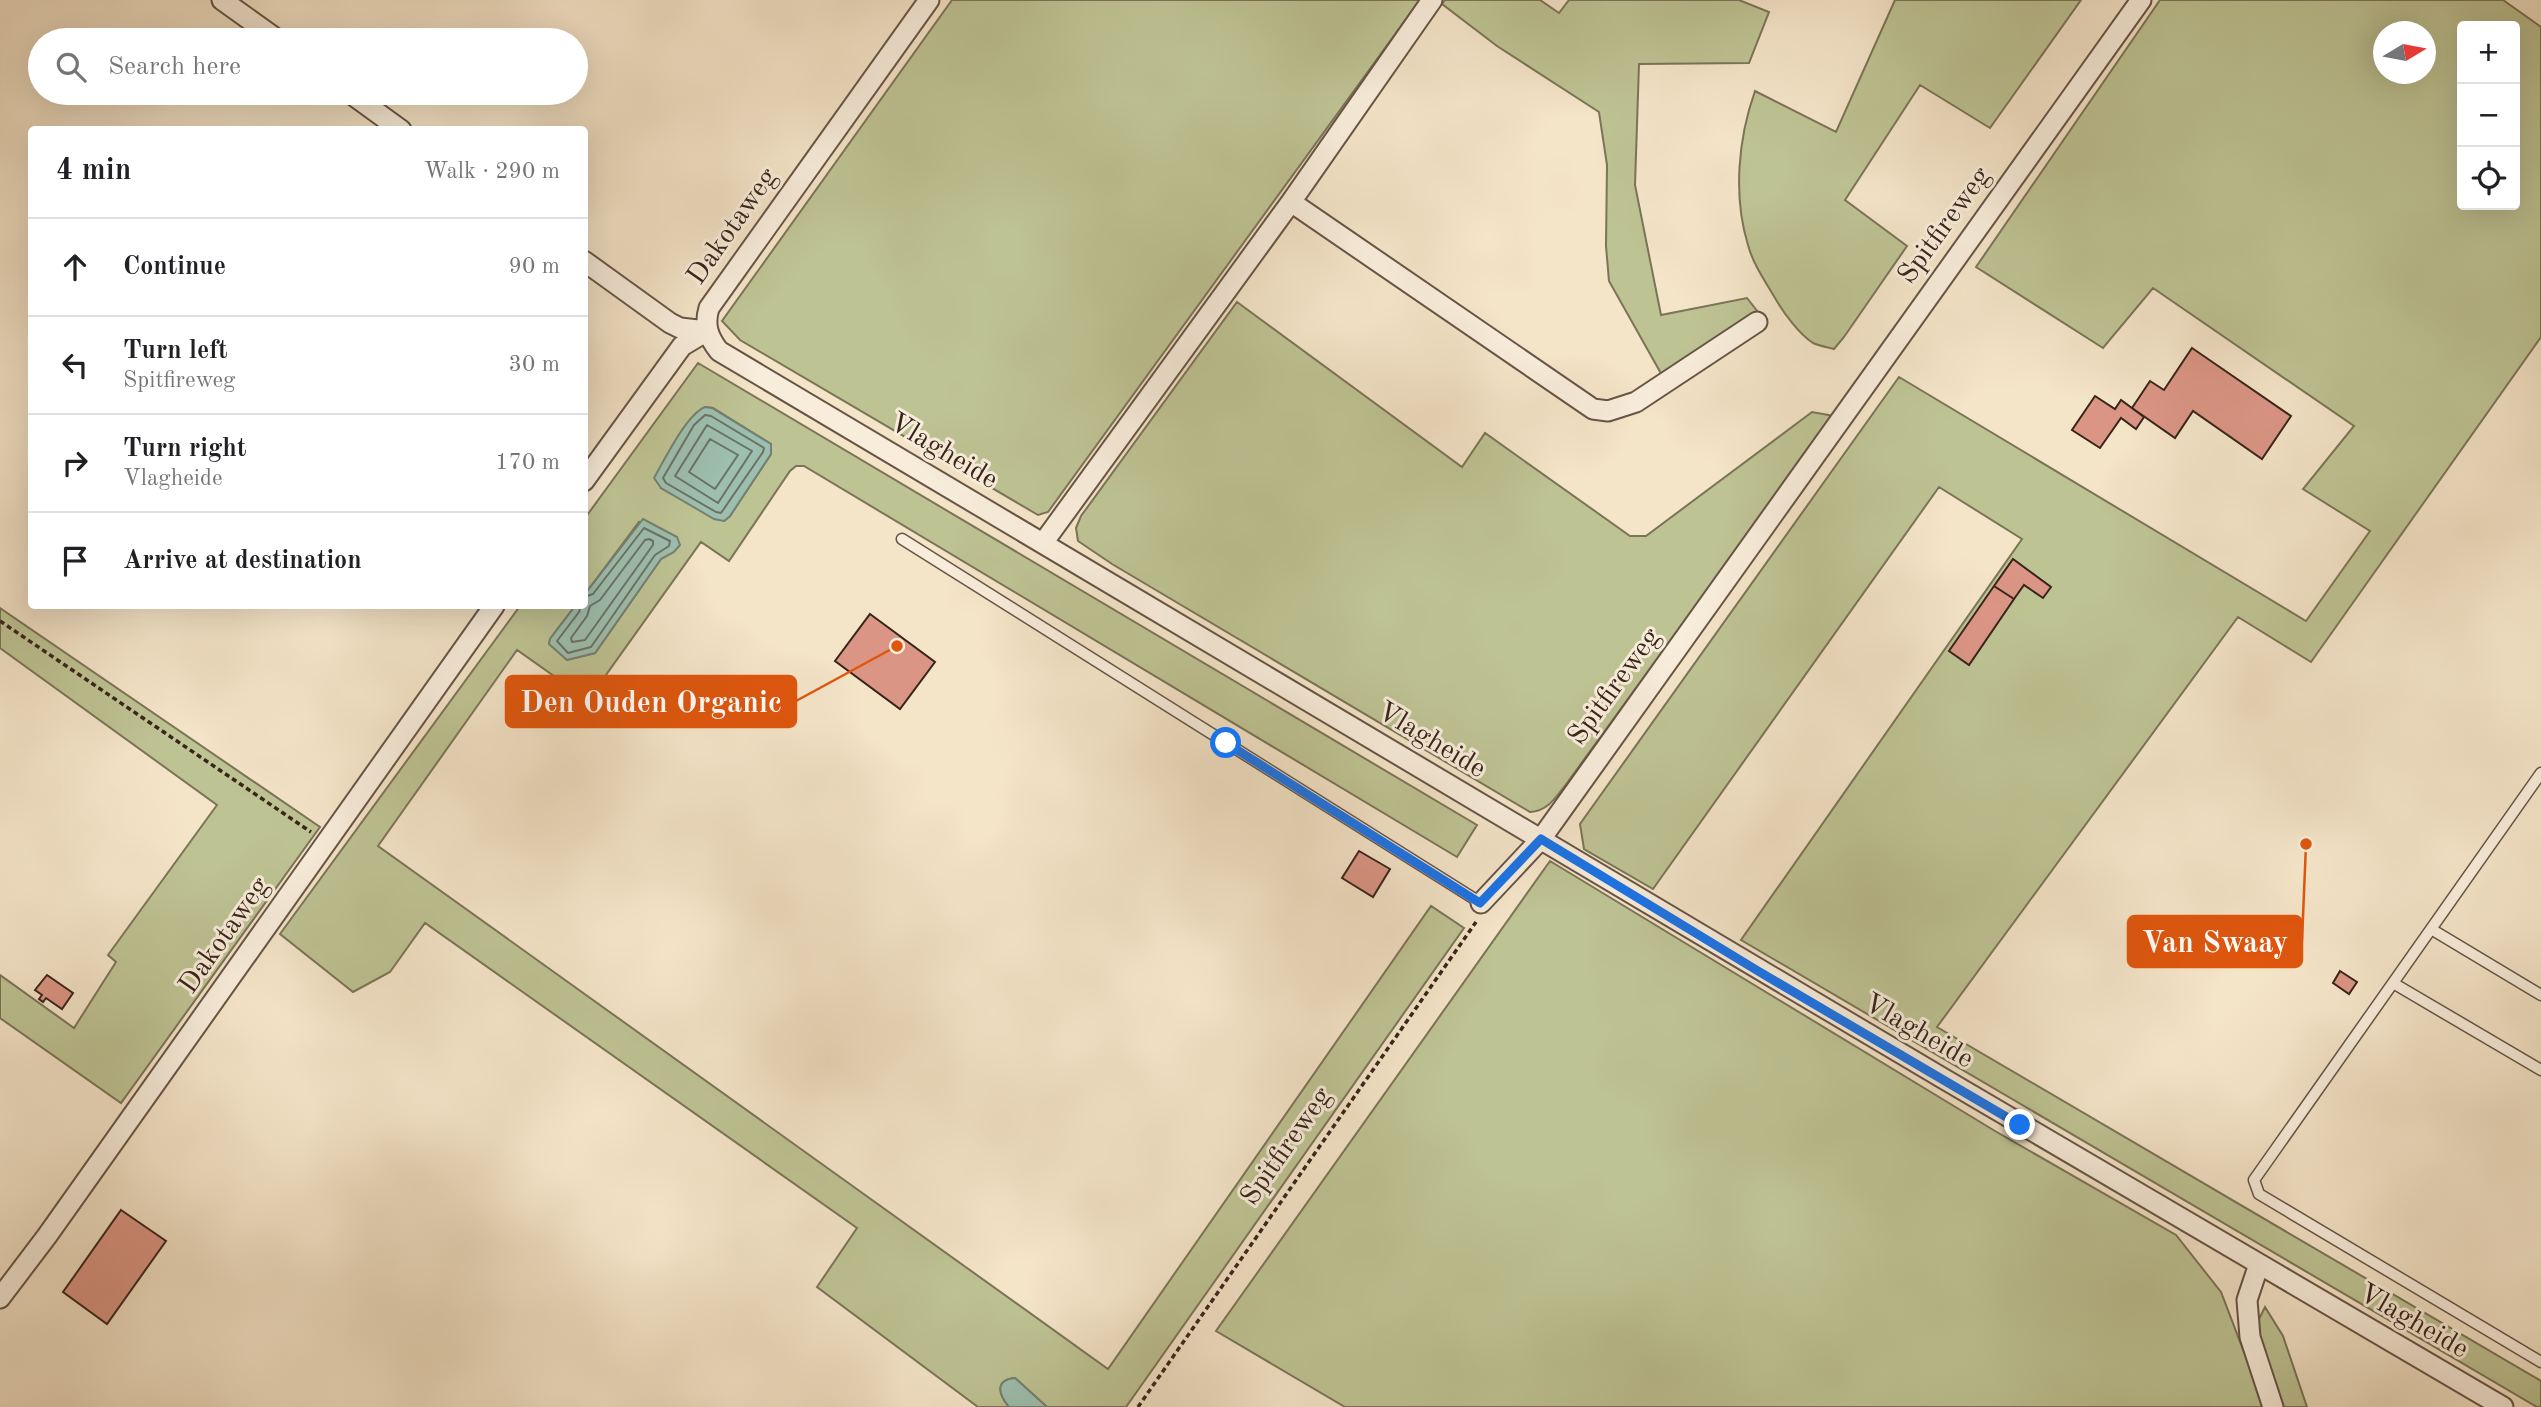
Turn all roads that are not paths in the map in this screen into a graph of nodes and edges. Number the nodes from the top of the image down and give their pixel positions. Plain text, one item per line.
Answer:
1 (222, 0) edge
2 (929, 0) edge
3 (1432, 0) edge
4 (2141, 0) edge
5 (261, 28) edge
6 (367, 105) edge
7 (396, 126) edge
8 (1291, 202) junction
9 (588, 264) edge
10 (1757, 321) dead end
11 (707, 331) junction
12 (588, 475) edge
13 (902, 539) dead end
14 (1043, 544) junction
15 (492, 609) edge
16 (2541, 773) edge
17 (1541, 839) junction
18 (1480, 903) joint
19 (2431, 929) junction
20 (2393, 983) junction
21 (2541, 995) edge
22 (2541, 1070) edge
23 (2259, 1264) junction
24 (0, 1298) edge
25 (2541, 1362) edge
26 (2273, 1407) edge
27 (2503, 1407) edge

1 - 5 street
2 - 11 street, Dakotaweg
3 - 8 street
4 - 17 street, Spitfireweg
6 - 7 street
8 - 10 street
8 - 14 street
9 - 11 street
11 - 12 street, Dakotaweg
11 - 14 street, Vlagheide
13 - 18 lane
14 - 17 street, Vlagheide
15 - 24 street, Dakotaweg
16 - 19 lane
17 - 18 street, Spitfireweg
17 - 23 street, Vlagheide
19 - 20 lane
19 - 21 lane
20 - 22 lane
20 - 25 lane
23 - 26 street
23 - 27 street, Vlagheide

